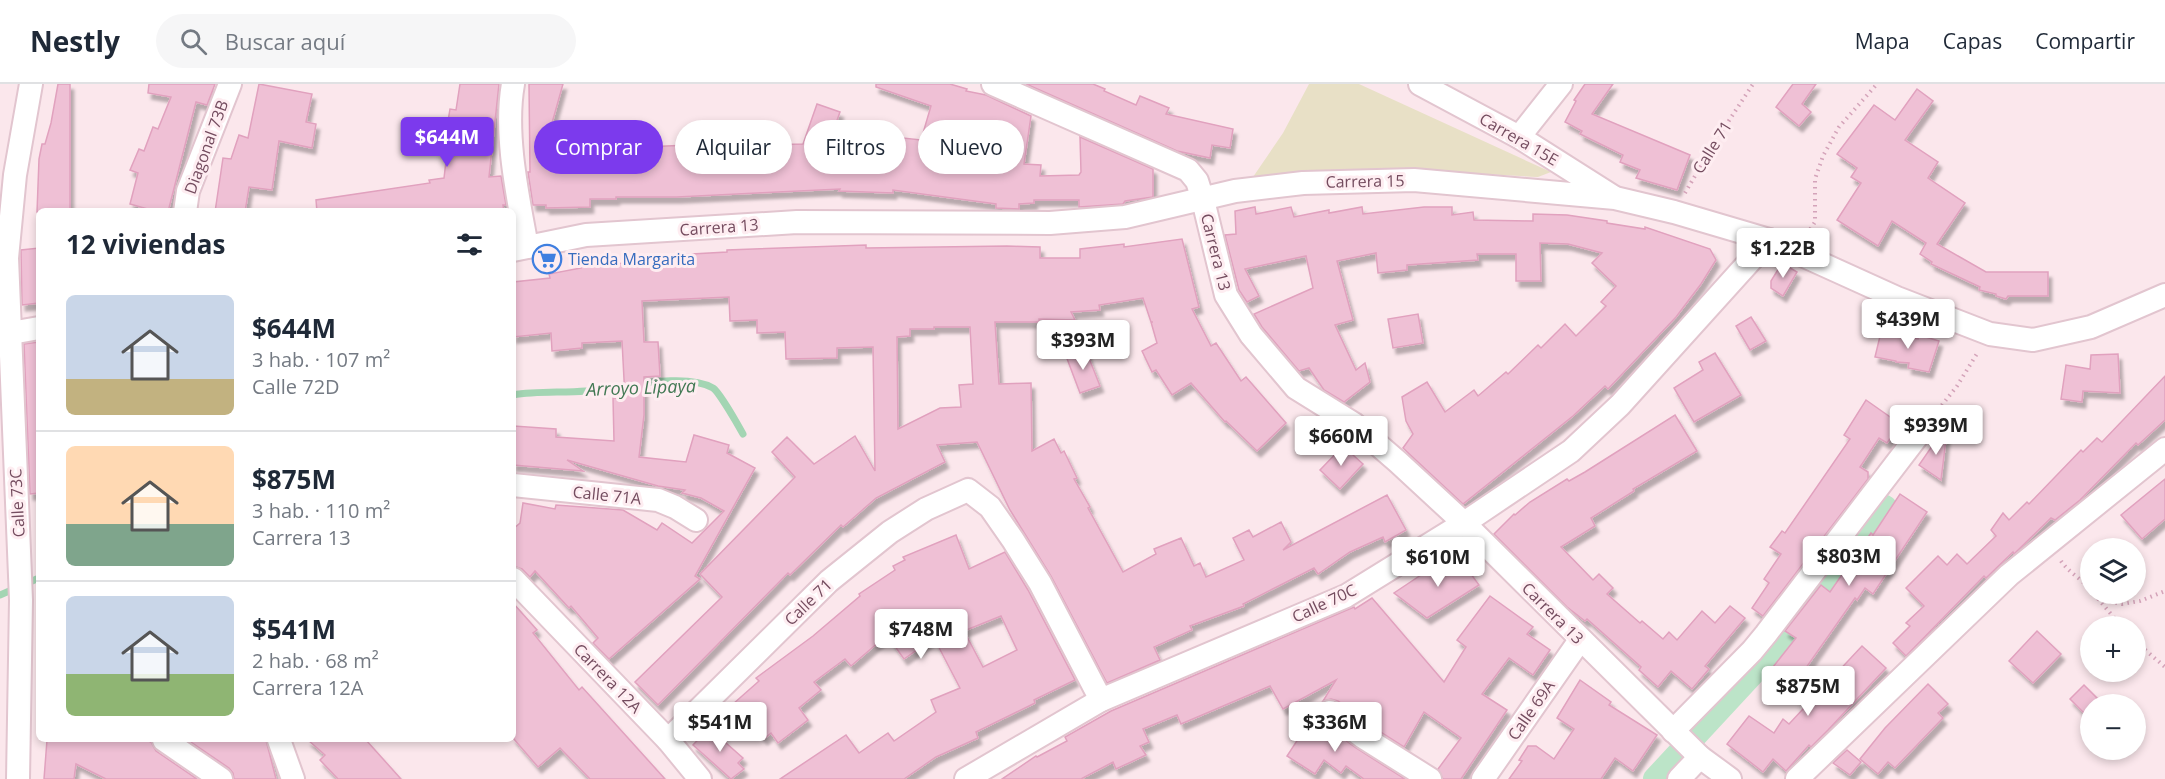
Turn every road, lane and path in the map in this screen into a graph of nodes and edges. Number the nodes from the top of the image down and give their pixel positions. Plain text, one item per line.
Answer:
1 (31, 84) edge
2 (230, 84) edge
3 (513, 84) edge
4 (993, 84) edge
5 (1420, 84) edge
6 (1561, 84) edge
7 (1753, 84) edge
8 (1877, 84) edge
9 (1519, 137) junction
10 (1615, 198) junction
11 (1203, 200) junction
12 (186, 208) edge
13 (1674, 212) junction
14 (1768, 240) junction
15 (520, 248) edge
16 (1795, 252) junction
17 (2165, 295) edge
18 (36, 329) edge
19 (4, 334) edge
20 (1990, 334) junction
21 (1925, 426) joint
22 (2165, 449) edge
23 (516, 485) edge
24 (696, 520) dead end
25 (1464, 523) junction
26 (9, 540) edge
27 (2052, 541) junction
28 (2080, 580) edge
29 (516, 582) edge
30 (2165, 591) edge
31 (2146, 599) edge
32 (2102, 604) edge
33 (2113, 616) edge
34 (1580, 640) junction
35 (2146, 651) edge
36 (19, 653) junction
37 (36, 662) edge
38 (2165, 667) edge
39 (1101, 700) junction
40 (1330, 712) dead end
41 (1675, 733) junction
42 (668, 740) junction
43 (167, 742) edge
44 (280, 742) edge
45 (1697, 754) junction
46 (18, 779) edge
47 (221, 779) edge
48 (293, 779) edge
49 (700, 779) edge
50 (966, 779) edge
51 (1430, 779) edge
52 (1483, 779) edge
53 (1679, 779) edge
54 (1730, 779) edge
55 (1797, 779) edge

1 - 19 street, Calle 73C
2 - 12 street, Diagonal 73B
3 - 15 street
4 - 11 street
5 - 9 street, Carrera 15E
6 - 9 street
7 - 13 path, Calle 71
8 - 16 path
9 - 10 street, Carrera 15E
10 - 11 street, Carrera 15
10 - 13 street, Carrera 15
11 - 15 street, Carrera 13
11 - 25 street, Carrera 13
13 - 14 street, Carrera 15
14 - 16 street, Carrera 15
14 - 25 street, Calle 70C
16 - 20 street, Carrera 15
17 - 20 street, Carrera 15
18 - 19 street
19 - 26 street, Calle 73C
20 - 21 path
21 - 41 street
22 - 27 street
23 - 24 street, Calle 71A
25 - 34 street, Carrera 13
25 - 39 street, Calle 70C
26 - 36 street, Calle 73C
27 - 28 path
27 - 55 street
29 - 42 street, Carrera 12A
30 - 31 path
32 - 33 path
34 - 41 street, Carrera 13
34 - 52 street, Calle 69A
35 - 38 path
36 - 37 street
36 - 46 street, Calle 73C
39 - 42 street, Calle 71
39 - 50 street, Calle 70C
40 - 51 street
41 - 45 street, Carrera 13
42 - 49 street, Carrera 12A
43 - 47 street
44 - 48 street
45 - 53 street
45 - 54 street, Carrera 13

